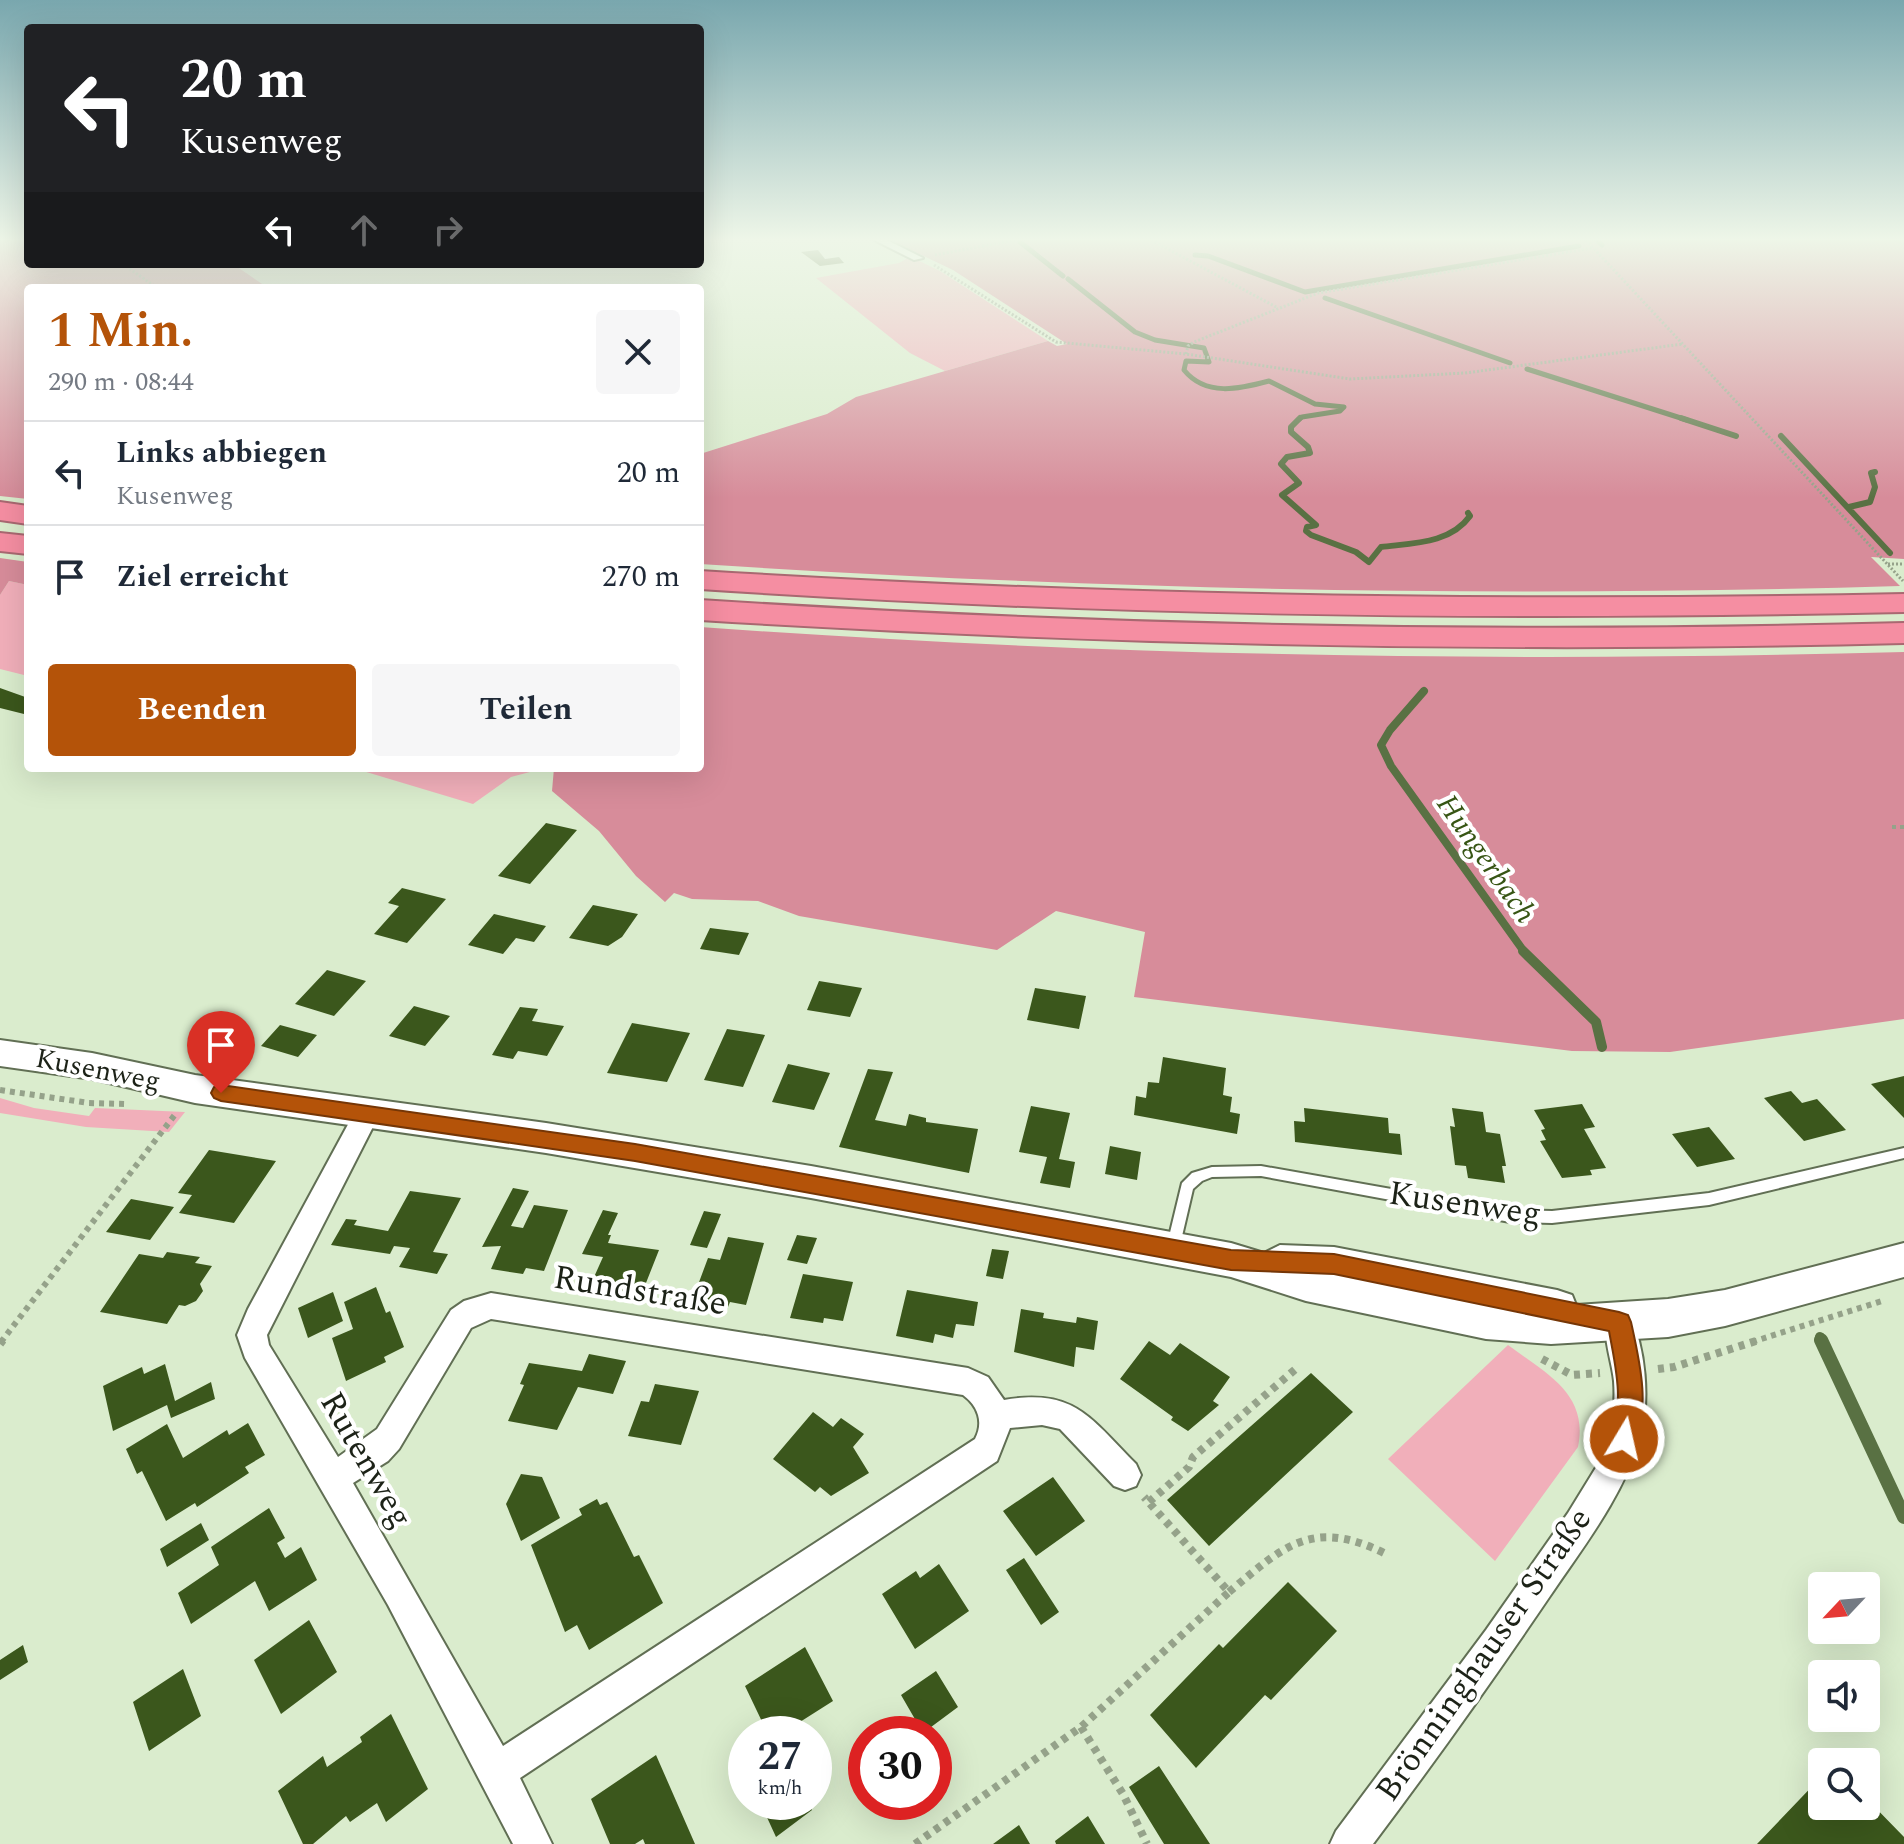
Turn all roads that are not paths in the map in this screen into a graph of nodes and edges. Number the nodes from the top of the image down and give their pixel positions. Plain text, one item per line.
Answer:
1 (0, 511) edge
2 (24, 514) edge
3 (0, 542) edge
4 (24, 545) edge
5 (704, 580) edge
6 (1897, 596) edge
7 (704, 610) edge
8 (1904, 633) edge
9 (0, 1053) edge
10 (0, 1074) edge
11 (195, 1089) junction
12 (367, 1113) junction
13 (1904, 1153) edge
14 (1173, 1250) junction
15 (1904, 1260) edge
16 (1619, 1322) junction
17 (994, 1416) junction
18 (1125, 1475) road end
19 (334, 1477) junction
20 (498, 1771) junction
21 (533, 1844) edge
22 (1349, 1844) edge

1 - 2 highway
3 - 4 highway
5 - 6 highway
7 - 8 highway
9 - 11 street, Kusenweg
10 - 11 street, Kusenweg
11 - 12 street, Kusenweg
12 - 14 street, Kusenweg
12 - 19 street, Rutenweg
13 - 14 lane, Kusenweg
14 - 16 street, Kusenweg
15 - 16 street, Kusenweg
16 - 22 street, Brönninghauser Straße
17 - 18 street
17 - 19 street, Rundstraße
17 - 20 street
19 - 20 street, Rutenweg
20 - 21 street, Rutenweg

